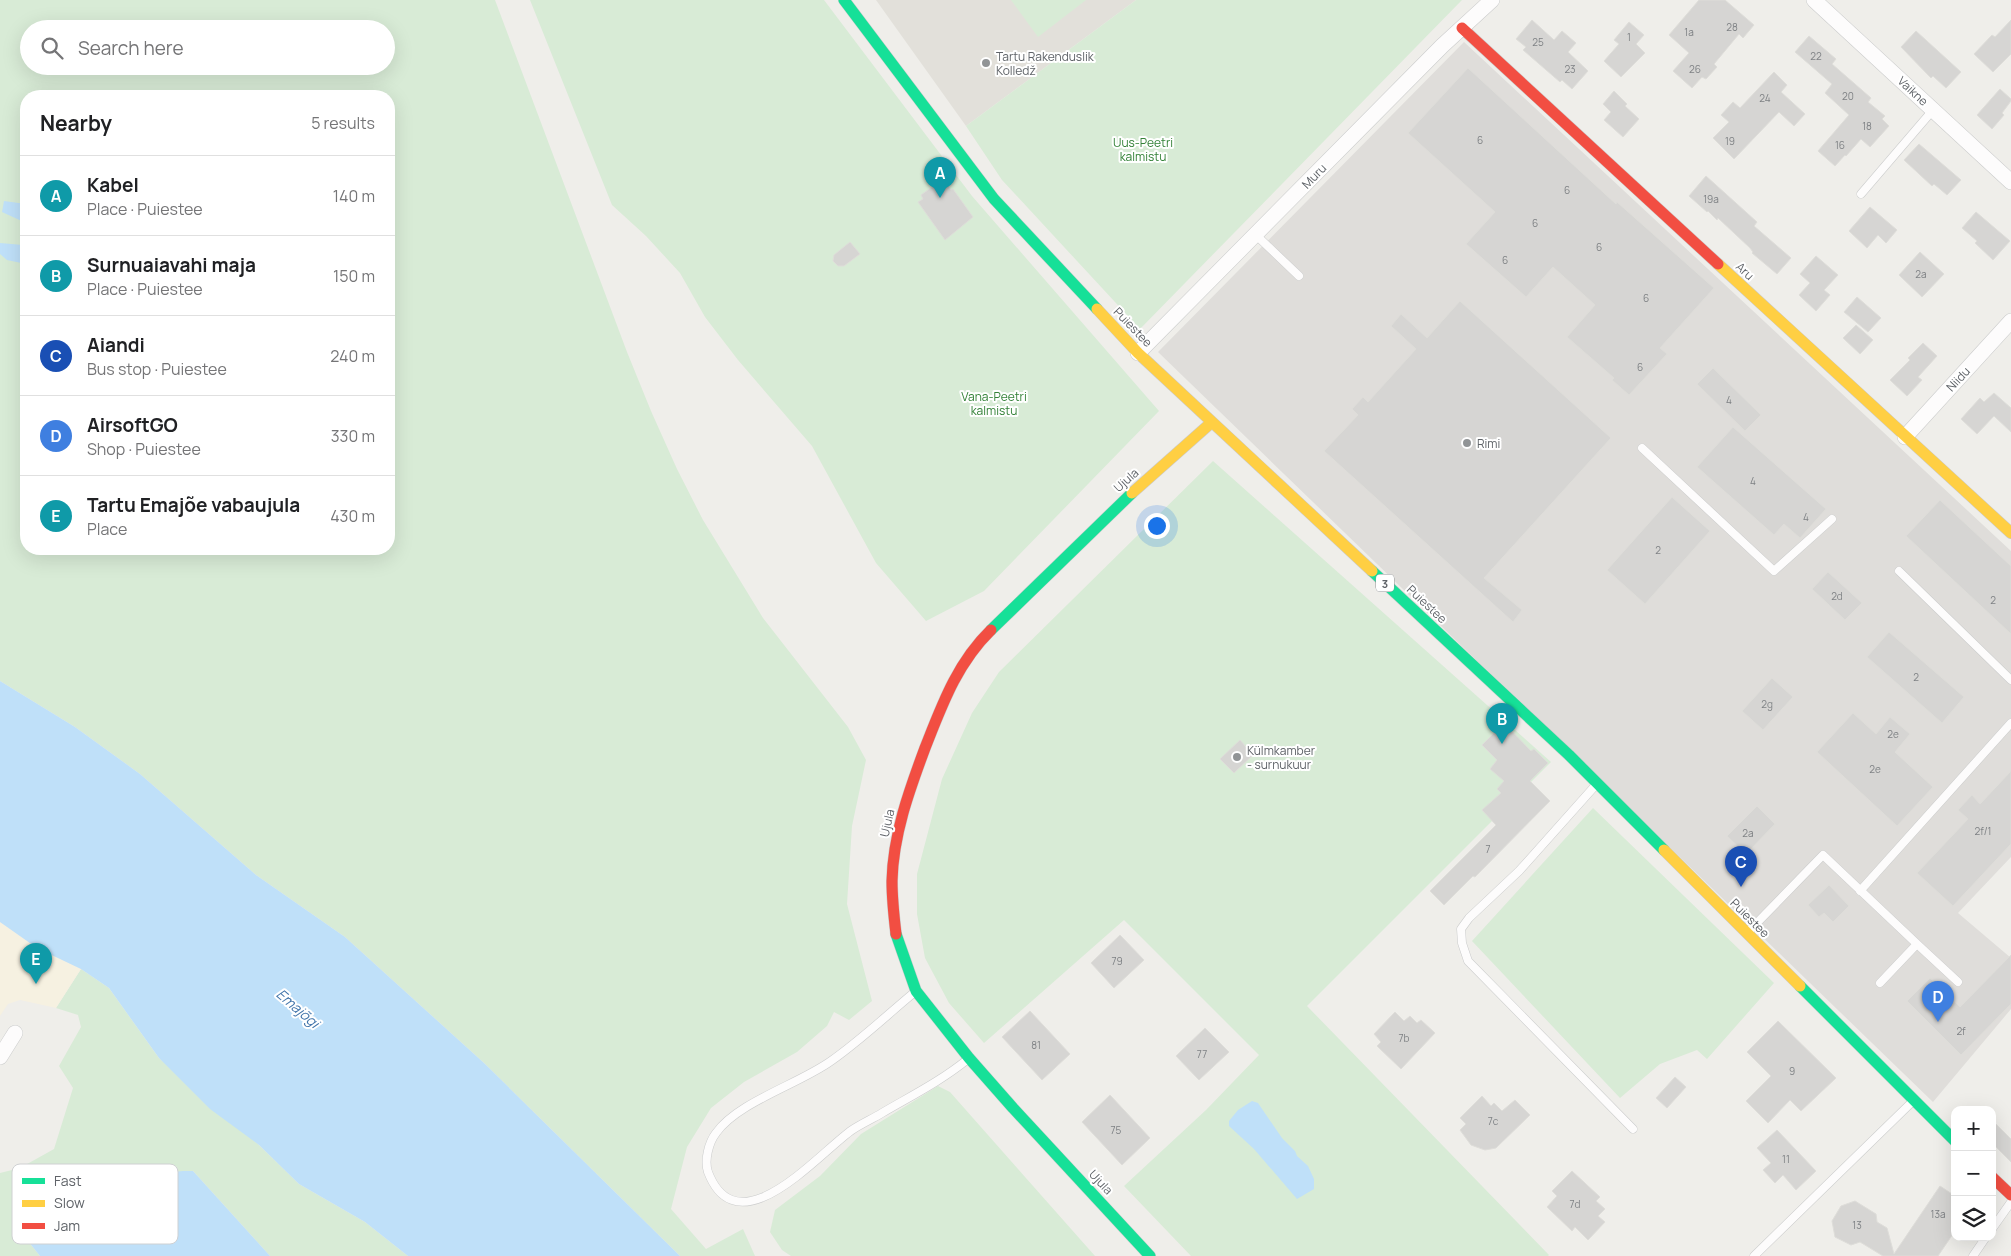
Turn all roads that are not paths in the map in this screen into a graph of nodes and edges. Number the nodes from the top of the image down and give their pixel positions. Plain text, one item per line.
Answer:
1 (844, 0) edge
2 (1492, 0) edge
3 (1814, 0) edge
4 (1462, 28) junction
5 (1933, 110) junction
6 (2011, 182) edge
7 (1861, 194) dead end
8 (1256, 235) junction
9 (1299, 276) dead end
10 (2011, 321) edge
11 (1138, 353) junction
12 (1212, 422) junction
13 (1905, 437) junction
14 (1642, 448) dead end
15 (1832, 519) dead end
16 (2011, 533) edge
17 (1899, 570) dead end
18 (2011, 680) edge
19 (2011, 723) edge
20 (1597, 784) junction
21 (1860, 891) junction
22 (1747, 934) junction
23 (1917, 944) junction
24 (1958, 982) dead end
25 (1880, 984) dead end
26 (916, 991) junction
27 (16, 1033) dead end
28 (0, 1057) edge
29 (969, 1058) junction
30 (1913, 1100) junction
31 (1633, 1129) dead end
32 (1951, 1137) edge
33 (1996, 1181) edge
34 (2011, 1195) edge
35 (2011, 1202) edge
36 (1996, 1223) edge
37 (1983, 1241) edge
38 (1150, 1256) edge
39 (1754, 1256) edge
40 (1972, 1256) edge

1 - 11 main road, Puiestee / 3
2 - 4 street, Muru
3 - 5 street, Vaikne
4 - 8 street, Muru
4 - 13 main road, Aru
5 - 6 street, Vaikne
5 - 7 lane
8 - 9 lane
8 - 11 street, Muru
10 - 13 street, Niidu
11 - 12 main road, Puiestee / 3
12 - 20 main road, Puiestee / 3
12 - 26 main road, Ujula
13 - 16 main road, Aru
14 - 15 lane
17 - 18 lane
19 - 21 lane
20 - 22 main road, Puiestee / 3
20 - 31 lane
21 - 22 lane
21 - 23 lane
22 - 30 main road, Puiestee / 3
23 - 24 lane
23 - 25 lane
26 - 29 main road, Ujula
26 - 29 lane
27 - 28 street
29 - 38 main road, Ujula
30 - 32 main road, Puiestee / 3
30 - 39 lane
33 - 34 main road
35 - 36 lane
37 - 40 lane

